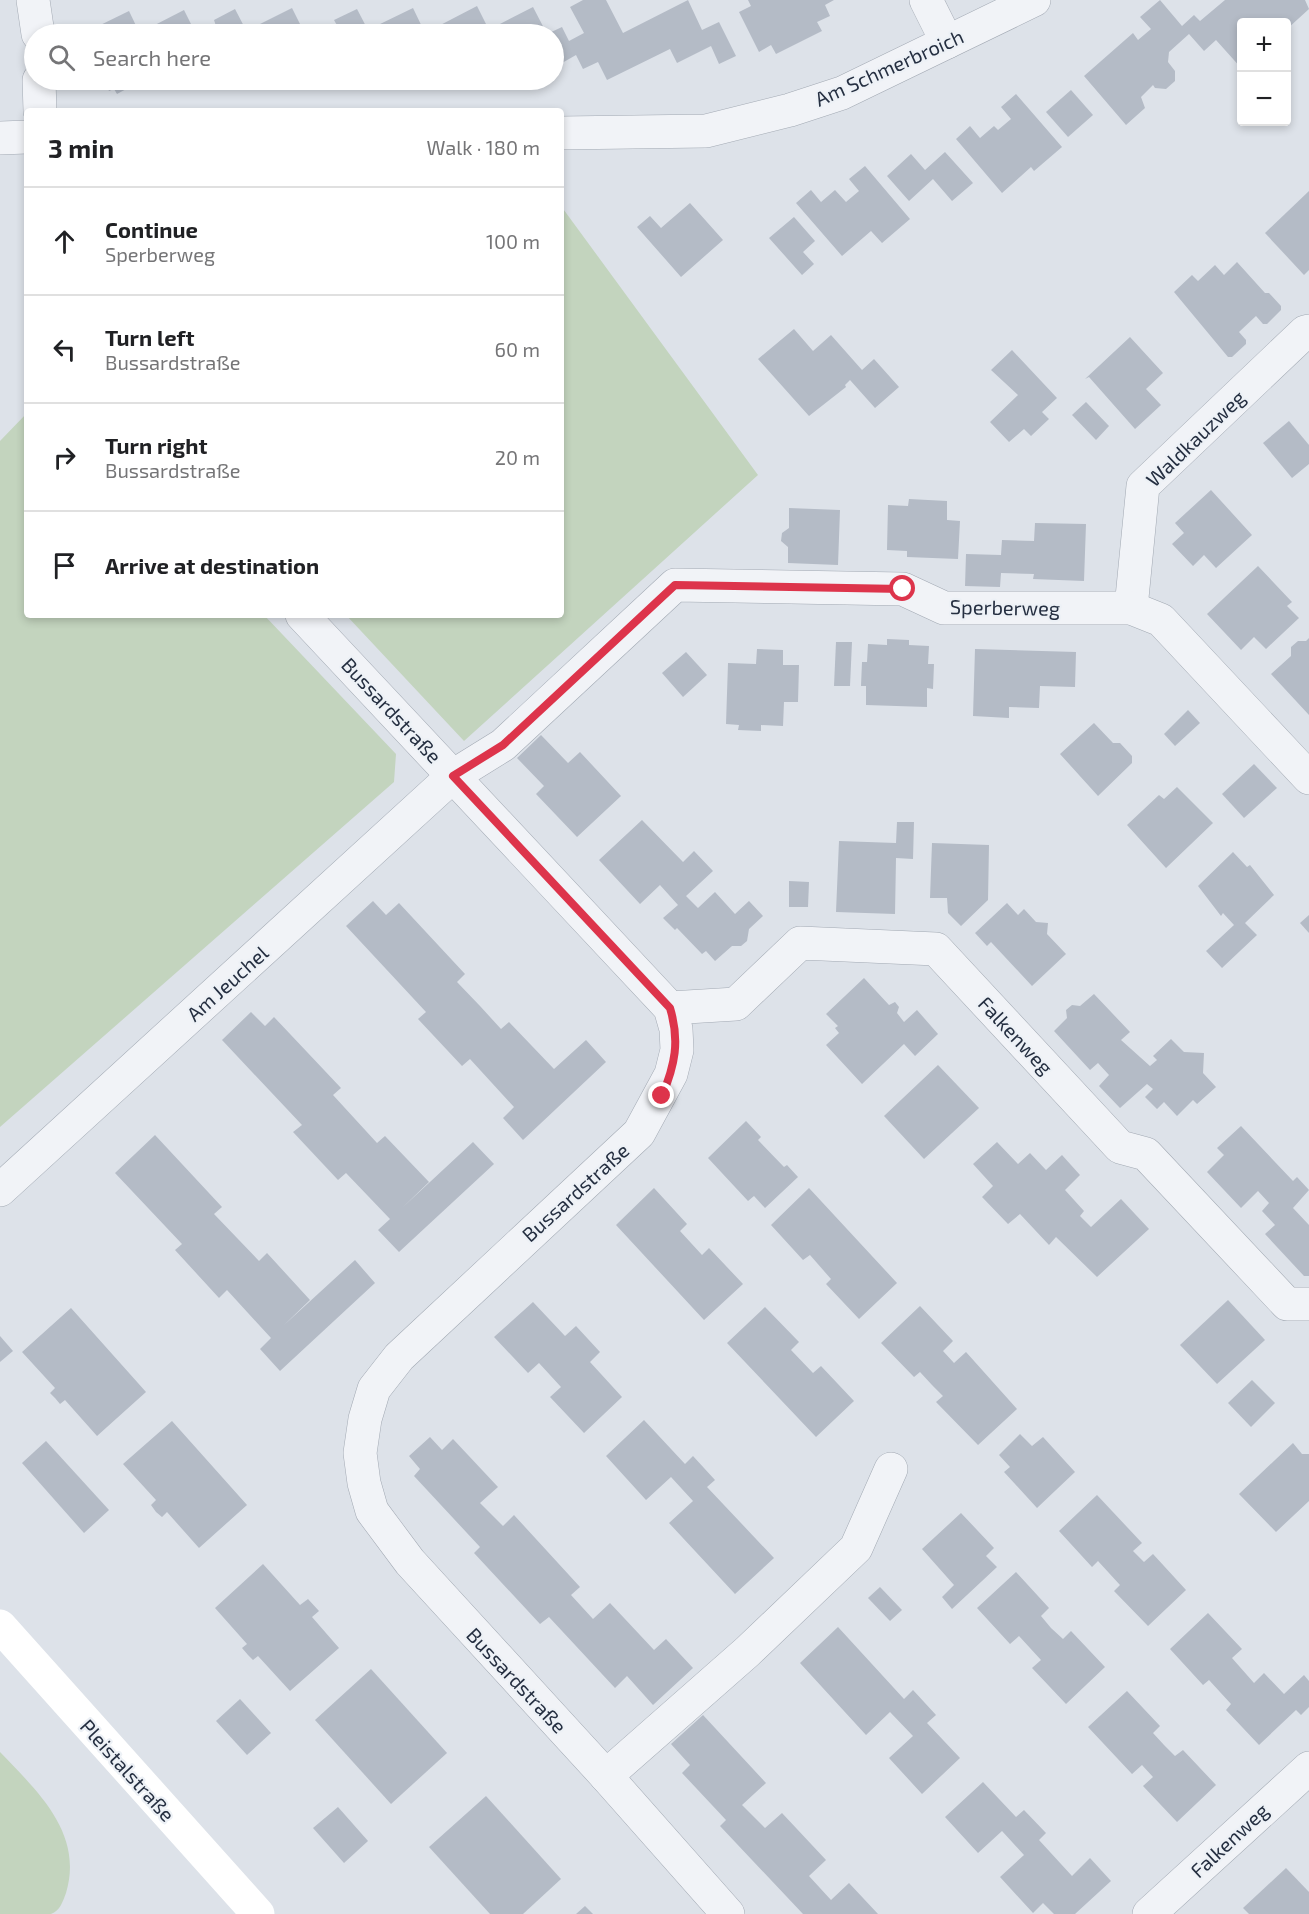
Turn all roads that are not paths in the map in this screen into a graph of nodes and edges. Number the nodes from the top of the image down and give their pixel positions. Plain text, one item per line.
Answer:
1 (33, 0) edge
2 (926, 0) edge
3 (1035, 0) edge
4 (37, 24) edge
5 (947, 42) junction
6 (39, 90) edge
7 (40, 108) edge
8 (564, 133) edge
9 (24, 137) edge
10 (0, 138) edge
11 (1309, 331) edge
12 (1131, 608) junction
13 (305, 618) edge
14 (453, 776) junction
15 (1309, 778) edge
16 (670, 1008) junction
17 (0, 1190) edge
18 (1309, 1304) edge
19 (891, 1469) dead end
20 (0, 1626) edge
21 (1309, 1768) edge
22 (606, 1776) junction
23 (258, 1914) edge
24 (728, 1914) edge
25 (1149, 1914) edge

1 - 4 street
2 - 5 street
3 - 5 street, Am Schmerbroich
5 - 8 street, Am Schmerbroich
6 - 7 street
9 - 10 street
11 - 12 street, Waldkauzweg
12 - 14 street, Sperberweg
12 - 15 street, Sperberweg
13 - 14 street, Bussardstraße
14 - 16 street, Bussardstraße
14 - 17 street, Am Jeuchel
16 - 18 street, Falkenweg
16 - 22 street, Bussardstraße
19 - 22 street
20 - 23 main road, Pleistalstraße
21 - 25 street, Falkenweg
22 - 24 street, Bussardstraße

